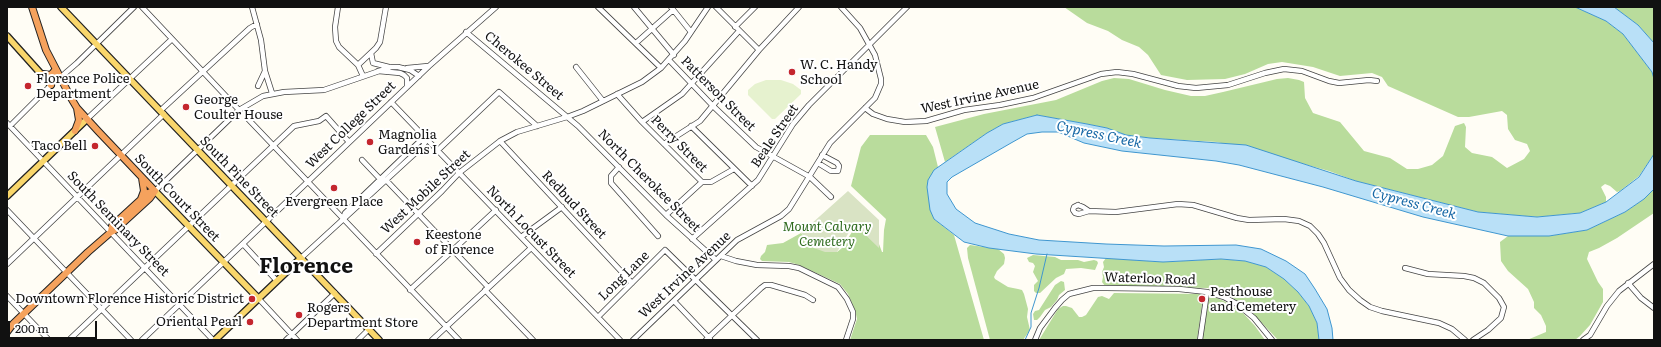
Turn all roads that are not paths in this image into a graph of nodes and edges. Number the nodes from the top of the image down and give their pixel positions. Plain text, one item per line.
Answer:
1 (32, 7) edge
2 (36, 7) edge
3 (60, 7) edge
4 (134, 7) edge
5 (142, 7) edge
6 (252, 7) edge
7 (338, 7) edge
8 (386, 7) edge
9 (496, 7) edge
10 (598, 7) edge
11 (634, 7) edge
12 (708, 7) edge
13 (716, 7) edge
14 (755, 7) edge
15 (799, 7) edge
16 (841, 7) edge
17 (907, 7) edge
18 (672, 8) edge
19 (257, 24) junction
20 (652, 28) junction
21 (737, 29) junction
22 (466, 32) junction
23 (691, 32) junction
24 (7, 36) edge
25 (172, 39) junction
26 (636, 43) junction
27 (96, 44) junction
28 (871, 44) junction
29 (759, 50) junction
30 (371, 53) junction
31 (674, 55) junction
32 (669, 60) junction
33 (358, 65) junction
34 (429, 66) junction
35 (391, 67) junction
36 (576, 67) dead end
37 (404, 68) junction
38 (660, 68) junction
39 (55, 70) junction
40 (265, 70) junction
41 (377, 71) junction
42 (202, 72) junction
43 (43, 74) junction
44 (362, 76) junction
45 (419, 76) junction
46 (62, 79) junction
47 (130, 79) junction
48 (354, 80) junction
49 (1377, 80) dead end
50 (692, 83) junction
51 (52, 85) junction
52 (258, 86) dead end
53 (407, 87) junction
54 (272, 93) junction
55 (617, 94) junction
56 (603, 101) junction
57 (391, 102) junction
58 (713, 106) junction
59 (865, 108) junction
60 (79, 109) junction
61 (239, 110) junction
62 (162, 112) junction
63 (567, 117) junction
64 (88, 119) junction
65 (248, 119) dead end
66 (642, 122) junction
67 (8, 125) edge
68 (537, 126) junction
69 (691, 126) junction
70 (75, 131) junction
71 (427, 139) junction
72 (500, 141) junction
73 (349, 142) junction
74 (664, 144) junction
75 (274, 146) junction
76 (198, 150) junction
77 (438, 150) junction
78 (121, 155) junction
79 (822, 155) junction
80 (773, 158) junction
81 (362, 160) dead end
82 (43, 162) junction
83 (818, 163) junction
84 (619, 167) junction
85 (734, 169) junction
86 (460, 173) junction
87 (810, 177) junction
88 (142, 178) junction
89 (380, 179) junction
90 (386, 180) junction
91 (308, 182) junction
92 (702, 182) junction
93 (232, 185) junction
94 (752, 186) junction
95 (155, 191) junction
96 (7, 196) edge
97 (77, 196) junction
98 (831, 197) dead end
99 (141, 200) junction
100 (562, 207) junction
101 (7, 210) edge
102 (496, 210) junction
103 (1089, 211) dead end
104 (419, 214) junction
105 (666, 215) junction
106 (343, 219) junction
107 (267, 222) junction
108 (188, 226) junction
109 (110, 232) junction
110 (658, 236) dead end
111 (521, 237) junction
112 (34, 238) junction
113 (692, 239) junction
114 (243, 244) junction
115 (531, 248) junction
116 (454, 250) junction
117 (376, 254) junction
118 (721, 256) junction
119 (302, 258) junction
120 (716, 260) junction
121 (224, 263) junction
122 (7, 264) edge
123 (1653, 266) edge
124 (145, 268) junction
125 (1405, 268) dead end
126 (67, 273) junction
127 (696, 280) junction
128 (277, 281) junction
129 (632, 283) junction
130 (1628, 283) junction
131 (487, 288) junction
132 (410, 290) junction
133 (1207, 292) junction
134 (335, 294) junction
135 (7, 296) edge
136 (259, 299) junction
137 (813, 300) dead end
138 (674, 301) junction
139 (180, 304) junction
140 (1654, 308) edge
141 (102, 310) junction
142 (24, 314) junction
143 (732, 316) junction
144 (598, 317) junction
145 (446, 327) junction
146 (369, 330) junction
147 (7, 332) edge
148 (292, 334) junction
149 (1590, 338) edge
150 (708, 339) edge
151 (49, 340) edge
152 (69, 340) edge
153 (131, 340) edge
154 (142, 340) edge
155 (214, 340) edge
156 (286, 340) edge
157 (297, 340) edge
158 (358, 340) edge
159 (379, 340) edge
160 (432, 340) edge
161 (459, 340) edge
162 (533, 340) edge
163 (620, 340) edge
164 (633, 340) edge
165 (757, 340) edge
166 (846, 340) edge
167 (1035, 340) edge
168 (1200, 340) edge
169 (1272, 340) edge
170 (1465, 340) edge
171 (1473, 340) edge
172 (1584, 340) edge

1 - 39 highway
2 - 46 highway
3 - 27 main road, South Pine Street
4 - 27 street
5 - 25 street
6 - 19 street
7 - 33 street
8 - 30 street
9 - 22 street, West College Street
10 - 26 street
11 - 20 street
12 - 23 street, West Mobile Street
13 - 21 street
14 - 21 street
15 - 29 street
16 - 28 street
17 - 28 street, Beale Street
18 - 20 street
18 - 23 street
19 - 40 street
19 - 42 street
20 - 26 street
20 - 31 street
21 - 29 street
21 - 50 street
22 - 34 street, West College Street
22 - 63 street, Cherokee Street
23 - 31 street, West Mobile Street
24 - 43 main road
25 - 42 street
25 - 47 street
26 - 38 street
27 - 46 street
27 - 47 main road, South Pine Street
28 - 59 street
28 - 80 street, Beale Street
29 - 58 street
30 - 33 street
30 - 35 street
31 - 32 street, West Mobile Street
32 - 38 street, West Mobile Street
32 - 50 street, Patterson Street
33 - 44 street
33 - 48 street
34 - 37 street
34 - 45 street, West College Street
35 - 37 street
35 - 41 street
36 - 56 street
37 - 45 street
38 - 55 street, West Mobile Street
39 - 43 highway
39 - 46 highway
39 - 51 highway
40 - 52 street
40 - 54 street
41 - 44 street
41 - 53 street
42 - 61 street
42 - 62 street
43 - 51 main road
44 - 48 street
45 - 53 street, West College Street
46 - 51 highway
46 - 60 highway, South Court Street
47 - 62 main road, South Pine Street
47 - 64 street
48 - 54 street
49 - 59 street, West Irvine Avenue
50 - 58 street, Patterson Street
50 - 66 street
51 - 67 street
53 - 57 street, West College Street
54 - 61 street
55 - 56 street, West Mobile Street
55 - 66 street, Perry Street
56 - 63 street, West Mobile Street
57 - 71 street, North Locust Street
57 - 73 street, West College Street
58 - 69 street
58 - 80 street, Patterson Street
59 - 79 street, West Irvine Avenue
60 - 64 highway, South Court Street
60 - 70 highway
61 - 76 street
62 - 76 main road, South Pine Street
62 - 78 street
63 - 68 street, West Mobile Street
63 - 84 street, North Cherokee Street
64 - 70 main road
64 - 78 highway, South Court Street
65 - 75 street
66 - 74 street, Perry Street
67 - 82 street, South Seminary Street
68 - 72 street, West Mobile Street
68 - 77 street
69 - 74 street
69 - 85 street
70 - 82 main road
71 - 77 street, North Locust Street
71 - 89 street
71 - 90 street
72 - 86 street, West Mobile Street
72 - 100 street, Redbud Street
73 - 75 street
73 - 91 street, West College Street
74 - 92 street, Perry Street
75 - 91 street
75 - 93 street
76 - 93 main road, South Pine Street
76 - 95 street
77 - 86 street, North Locust Street
78 - 88 highway, South Court Street
78 - 97 street
79 - 83 street, West Irvine Avenue
79 - 83 street
80 - 87 street, Patterson Street
80 - 94 street, Beale Street
81 - 89 street
82 - 96 main road
82 - 97 street, South Seminary Street
83 - 87 street, West Irvine Avenue
84 - 105 street, North Cherokee Street
84 - 110 street
85 - 92 street, Perry Street
85 - 94 street
86 - 102 street, North Locust Street
86 - 104 street, West Mobile Street
87 - 98 street, Patterson Street
87 - 118 street, West Irvine Avenue
88 - 95 highway, South Court Street
88 - 99 highway
89 - 90 street
89 - 106 street
90 - 104 street
90 - 106 street
91 - 106 street
91 - 107 street, West College Street
92 - 105 street
93 - 107 main road, South Pine Street
93 - 108 street
94 - 113 street, Beale Street
95 - 99 highway
95 - 108 main road, South Court Street
95 - 109 highway
97 - 109 street, South Seminary Street
97 - 112 street
99 - 109 highway
100 - 111 street
100 - 129 street, Redbud Street
101 - 112 street
102 - 111 street, North Locust Street
102 - 116 street
103 - 170 street
104 - 116 street
104 - 117 street, West Mobile Street
105 - 113 street, North Cherokee Street
106 - 117 street
106 - 119 street
107 - 114 street, West College Street
107 - 119 main road, South Pine Street
108 - 121 main road, South Court Street
108 - 124 street
109 - 124 street, South Seminary Street
109 - 126 highway
111 - 115 street, North Locust Street
112 - 122 street
112 - 126 street
113 - 120 street, North Cherokee Street
114 - 121 street, West College Street
114 - 128 street
115 - 131 street
115 - 144 street, North Locust Street
116 - 131 street
116 - 132 street
117 - 132 street
118 - 120 street, West Irvine Avenue
118 - 166 street
119 - 128 main road
119 - 134 main road, South Pine Street
120 - 127 street, West Irvine Avenue
121 - 136 main road, South Court Street
121 - 139 street, West College Street
123 - 130 street
124 - 139 street, South Seminary Street
124 - 141 street
125 - 171 street
126 - 141 street
126 - 142 highway
127 - 129 street, Long Lane
127 - 138 street, West Irvine Avenue
127 - 143 street
128 - 136 main road
129 - 144 street, Long Lane
130 - 140 street
130 - 149 street
131 - 145 street
131 - 162 street
132 - 145 street
133 - 167 street, Waterloo Road
133 - 168 street
133 - 169 street, Waterloo Road
134 - 146 main road, South Pine Street
134 - 148 street
135 - 142 street
136 - 148 street
136 - 155 main road
137 - 143 street
138 - 150 street
138 - 164 street, West Irvine Avenue
139 - 154 street, West College Street
139 - 155 street, South Seminary Street
141 - 152 street
141 - 153 street
142 - 147 highway
142 - 151 street
143 - 150 street
143 - 165 street
144 - 163 street, North Locust Street
145 - 160 street
145 - 161 street
146 - 158 street
146 - 159 main road, South Pine Street
148 - 156 street
148 - 157 street
149 - 172 street

